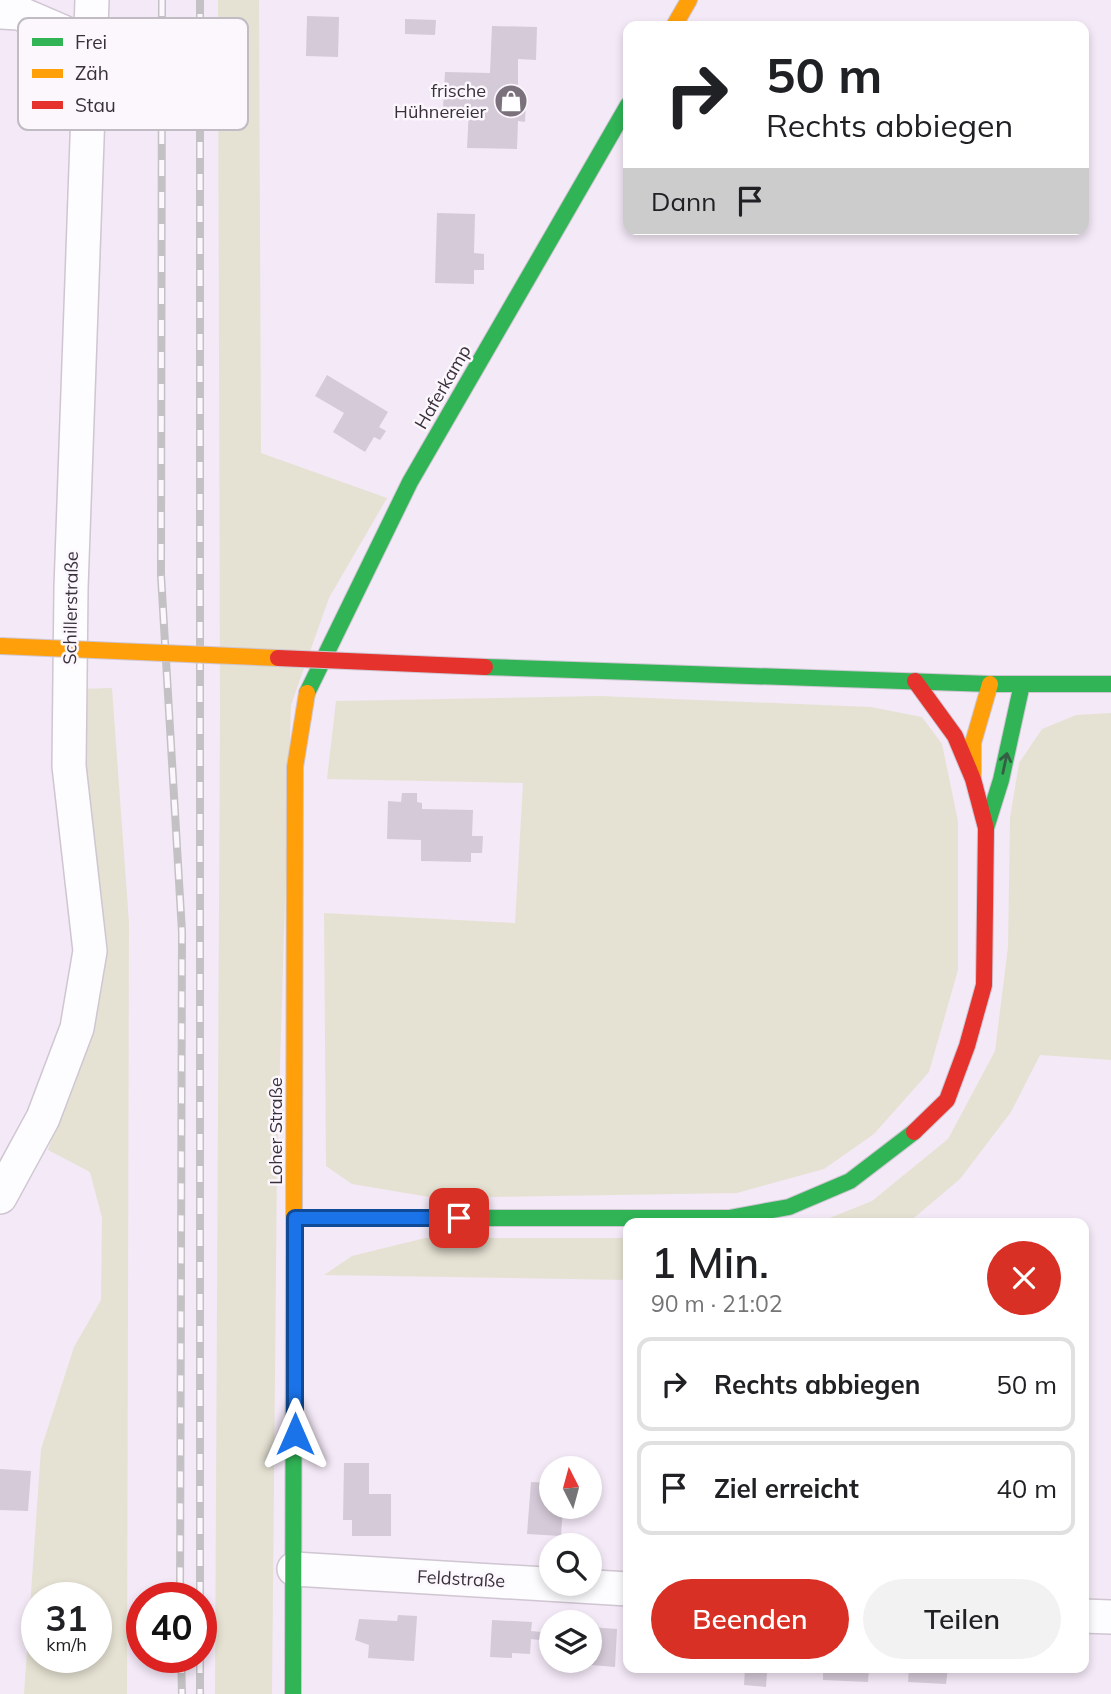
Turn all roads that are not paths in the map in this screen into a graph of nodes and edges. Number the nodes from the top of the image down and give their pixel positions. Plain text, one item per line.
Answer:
1 (92, 0) edge
2 (689, 0) edge
3 (0, 12) edge
4 (31, 18) edge
5 (92, 18) edge
6 (677, 21) edge
7 (623, 114) edge
8 (89, 130) edge
9 (0, 646) edge
10 (915, 681) junction
11 (990, 684) junction
12 (1022, 684) junction
13 (1111, 684) edge
14 (306, 695) joint
15 (973, 779) junction
16 (986, 828) junction
17 (0, 1197) edge
18 (295, 1218) junction
19 (294, 1569) junction
20 (623, 1589) edge
21 (1089, 1616) edge
22 (1111, 1617) edge
23 (293, 1694) edge

1 - 5 street, Schillerstraße
2 - 6 street
3 - 4 street
7 - 14 street, Haferkamp
8 - 17 street, Schillerstraße
9 - 10 street, bridge
10 - 11 street
10 - 15 street
11 - 12 street
11 - 15 street
12 - 13 street
16 -> 12 street
14 - 18 street, Loher Straße
15 - 16 street
16 - 18 street
18 - 19 street, Loher Straße
19 - 20 street, Feldstraße
19 - 23 street, Loher Straße
21 - 22 street

